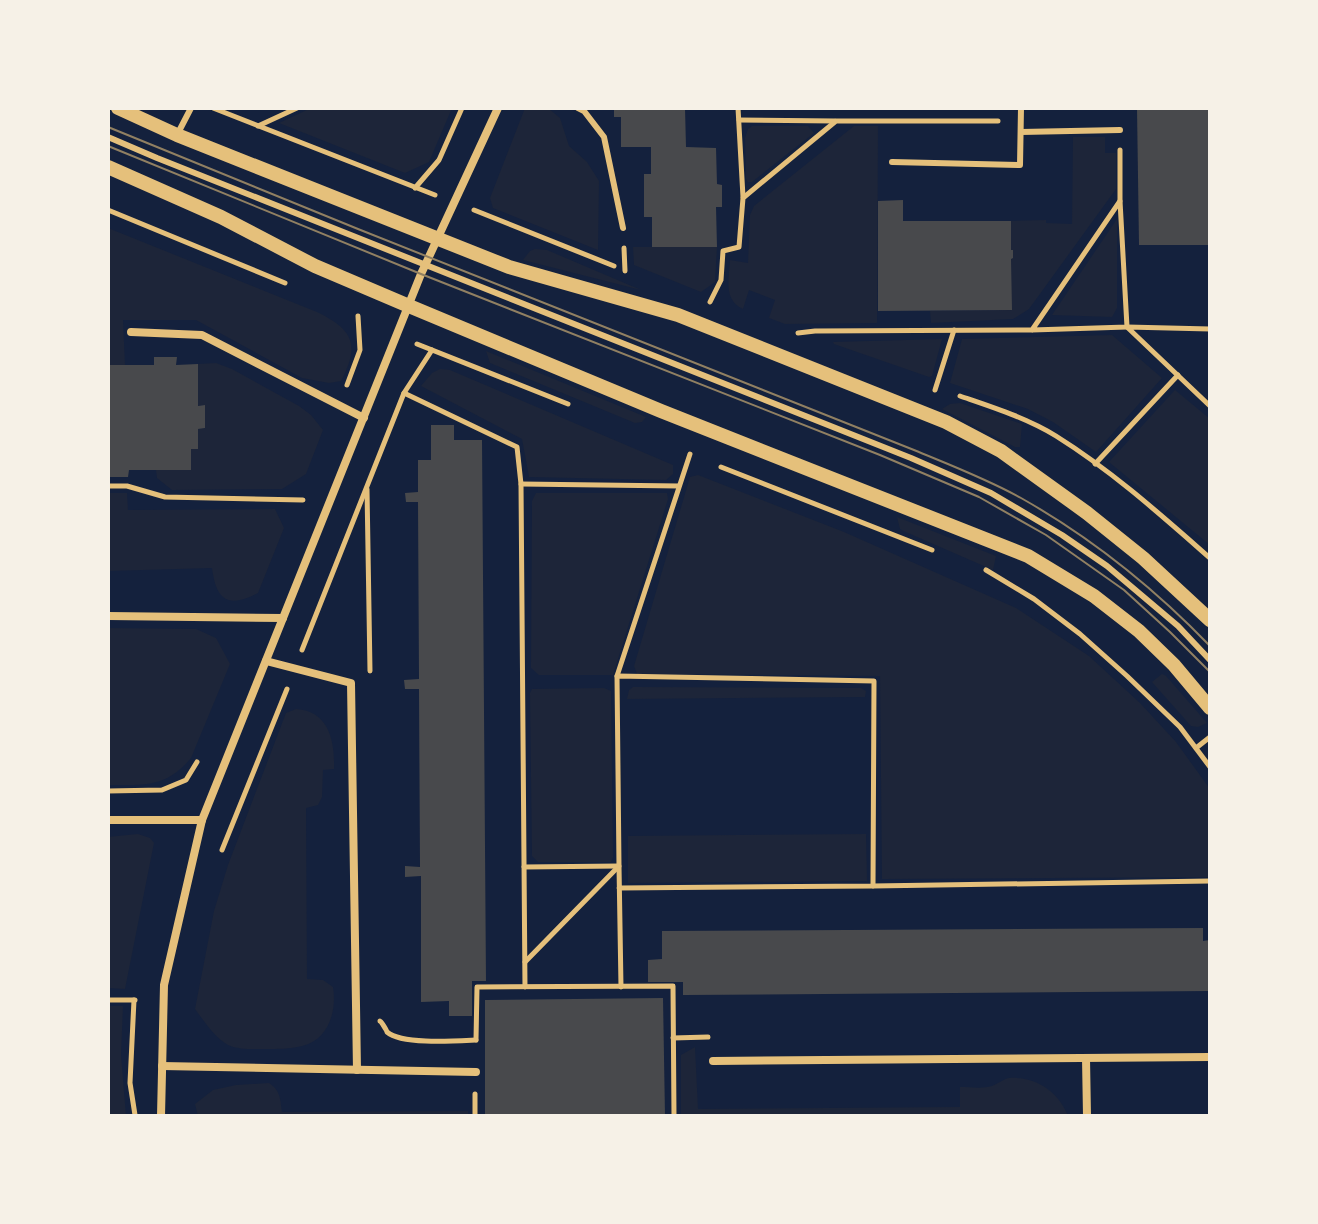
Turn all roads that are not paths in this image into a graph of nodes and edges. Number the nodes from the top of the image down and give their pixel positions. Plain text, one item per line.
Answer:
1 (118, 108) edge
2 (191, 108) edge
3 (498, 108) edge
4 (578, 108) edge
5 (1021, 108) edge
6 (1120, 130) dead end
7 (1021, 132) junction
8 (177, 135) junction
9 (108, 137) edge
10 (892, 162) dead end
11 (108, 167) edge
12 (623, 228) dead end
13 (438, 238) junction
14 (424, 269) junction
15 (409, 306) junction
16 (131, 332) dead end
17 (364, 418) junction
18 (108, 616) edge
19 (283, 618) junction
20 (1210, 620) edge
21 (1210, 660) edge
22 (266, 661) junction
23 (1210, 708) edge
24 (108, 820) edge
25 (202, 820) junction
26 (1210, 1057) edge
27 (1086, 1058) junction
28 (713, 1061) dead end
29 (162, 1066) junction
30 (357, 1070) junction
31 (476, 1072) road end
32 (161, 1116) edge
33 (1087, 1116) edge

1 - 8 street
2 - 8 lane
3 - 13 street
4 - 12 lane
5 - 7 lane
6 - 7 lane
7 - 10 lane
8 - 13 street
9 - 14 lane
11 - 15 street
13 - 14 street
13 - 20 street
14 - 15 street
14 - 21 lane
15 - 17 street
15 - 23 street
16 - 17 street
17 - 19 street
18 - 19 street
19 - 22 street
22 - 25 street
22 - 30 street
24 - 25 street
25 - 29 street
26 - 27 street
27 - 28 street
27 - 33 street
29 - 30 street
29 - 32 street
30 - 31 street

